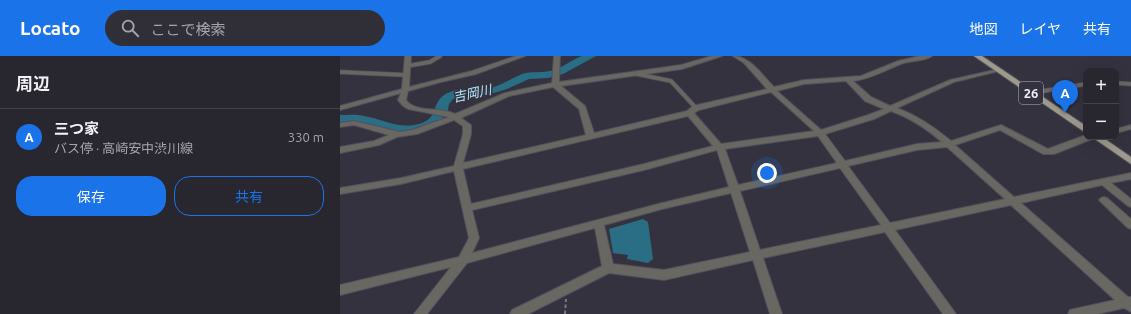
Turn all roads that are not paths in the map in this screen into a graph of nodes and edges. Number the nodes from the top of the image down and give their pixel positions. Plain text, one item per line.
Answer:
1 (408, 56) edge
2 (440, 56) edge
3 (499, 56) edge
4 (522, 56) edge
5 (557, 56) edge
6 (719, 56) edge
7 (736, 56) edge
8 (929, 56) edge
9 (977, 56) edge
10 (505, 62) junction
11 (407, 66) junction
12 (997, 70) junction
13 (340, 72) edge
14 (636, 73) junction
15 (406, 75) junction
16 (848, 79) junction
17 (1119, 83) edge
18 (1083, 84) edge
19 (1131, 84) edge
20 (555, 85) junction
21 (405, 90) junction
22 (773, 90) junction
23 (1031, 93) junction
24 (340, 108) edge
25 (891, 108) junction
26 (693, 111) junction
27 (455, 117) junction
28 (340, 125) edge
29 (1131, 127) edge
30 (1083, 128) edge
31 (1119, 131) edge
32 (820, 133) junction
33 (397, 134) junction
34 (591, 137) junction
35 (1131, 137) edge
36 (1083, 139) edge
37 (1100, 140) edge
38 (950, 144) junction
39 (720, 147) junction
40 (340, 150) edge
41 (1131, 161) edge
42 (843, 164) junction
43 (458, 168) junction
44 (1131, 176) edge
45 (1102, 181) junction
46 (735, 189) junction
47 (340, 191) edge
48 (1104, 200) dead end
49 (1013, 201) junction
50 (1131, 205) edge
51 (468, 208) junction
52 (1114, 209) junction
53 (599, 224) junction
54 (1131, 225) edge
55 (889, 227) junction
56 (756, 255) junction
57 (463, 260) junction
58 (608, 268) junction
59 (340, 290) edge
60 (1129, 304) edge
61 (420, 314) edge
62 (516, 314) edge
63 (776, 314) edge
64 (950, 314) edge
65 (1074, 314) edge

1 - 11 street
2 - 11 lane
3 - 10 street
4 - 10 street
5 - 20 street
6 - 14 street
7 - 22 street
8 - 16 street
9 - 12 main road, 26
10 - 21 street
11 - 15 street
12 - 23 main road, 26
12 - 25 street
13 - 15 lane
14 - 20 street
14 - 26 lane
15 - 21 street
16 - 22 street
16 - 25 street
17 - 19 lane
18 - 23 lane
20 - 27 street
20 - 34 street
21 - 24 street
21 - 27 street
22 - 26 street
22 - 32 street
23 - 30 main road, 26
25 - 32 street
25 - 38 street
26 - 34 street
26 - 39 street
27 - 33 street
27 - 43 street
28 - 33 street
29 - 31 street
31 - 35 street
32 - 39 street
32 - 42 street
33 - 40 street
34 - 43 street
36 - 38 street
37 - 41 main road
38 - 42 street
38 - 49 street
39 - 46 street
39 - 51 street
42 - 46 street
42 - 55 street
43 - 47 street
43 - 51 street
44 - 45 street
45 - 49 street
45 - 50 street
46 - 53 street
46 - 56 street
48 - 52 street
49 - 55 street
49 - 60 street
50 - 52 street
51 - 57 street
52 - 54 street
53 - 57 street
53 - 58 street
55 - 56 street
55 - 64 street
56 - 58 street
56 - 63 street
57 - 59 street
57 - 61 street
58 - 62 street
60 - 65 street

